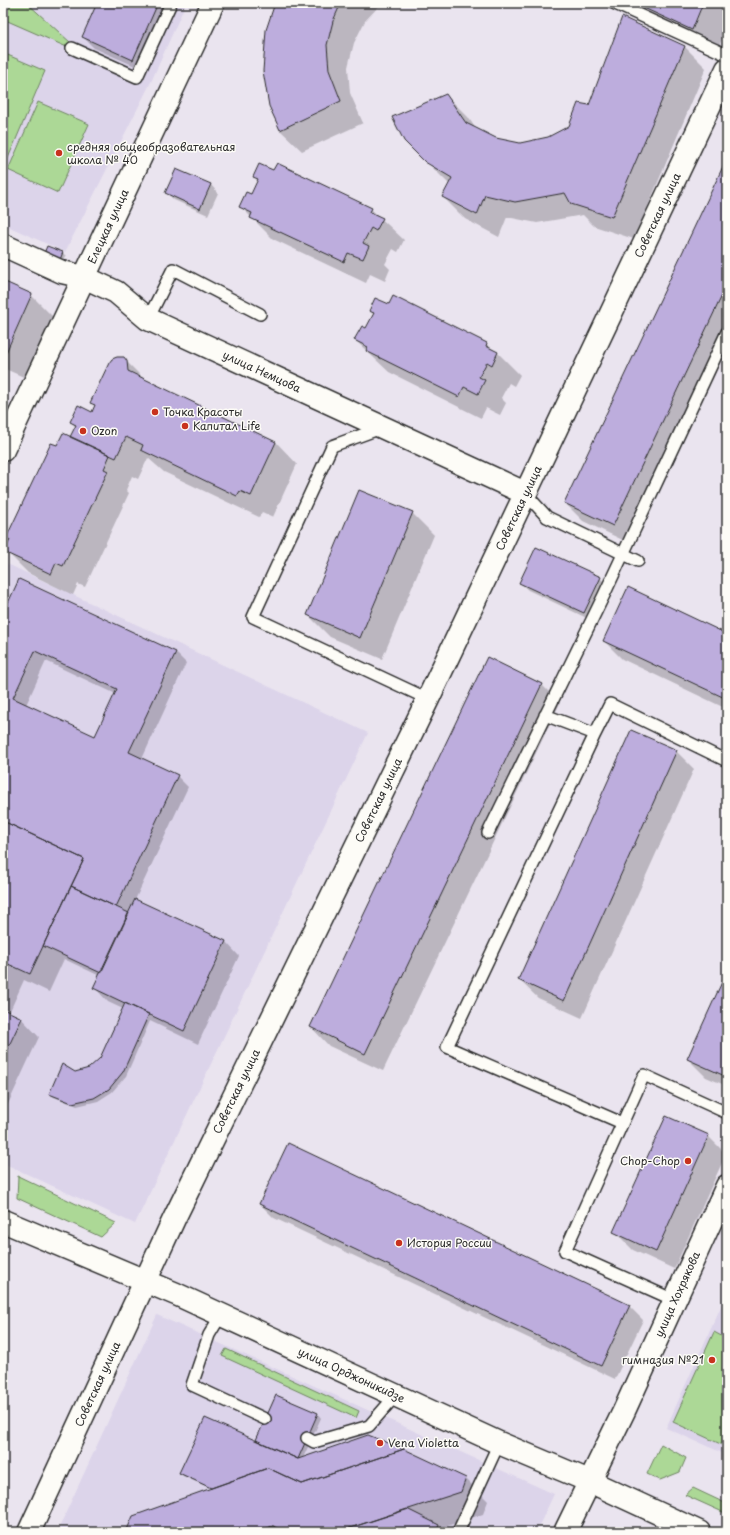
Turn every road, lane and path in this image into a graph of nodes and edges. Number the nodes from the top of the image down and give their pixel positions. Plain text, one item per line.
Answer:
1 (171, 3) edge
2 (213, 3) edge
3 (612, 3) edge
4 (72, 48) dead end
5 (727, 55) edge
6 (724, 81) edge
7 (3, 245) edge
8 (84, 277) junction
9 (260, 314) dead end
10 (148, 319) junction
11 (727, 332) edge
12 (381, 428) junction
13 (3, 450) edge
14 (525, 494) junction
15 (623, 553) junction
16 (638, 561) dead end
17 (428, 699) junction
18 (545, 715) junction
19 (595, 734) junction
20 (727, 761) edge
21 (488, 833) dead end
22 (727, 1112) edge
23 (622, 1123) junction
24 (727, 1186) edge
25 (3, 1221) edge
26 (146, 1281) junction
27 (674, 1300) junction
28 (221, 1315) junction
29 (396, 1395) junction
30 (265, 1419) dead end
31 (307, 1438) dead end
32 (499, 1443) junction
33 (589, 1481) junction
34 (29, 1532) edge
35 (458, 1532) edge
36 (565, 1532) edge
37 (699, 1532) edge

1 - 4 lane
2 - 8 street, Елецкая улица
3 - 5 lane
6 - 14 street, Советская улица
7 - 8 street, улица Немцова
8 - 10 street, улица Немцова
8 - 13 street, Елецкая улица
9 - 10 lane
10 - 12 street, улица Немцова
11 - 15 lane
12 - 14 street, улица Немцова
12 - 17 lane
14 - 15 lane
14 - 17 street, Советская улица
15 - 16 lane
15 - 18 lane
17 - 26 street, Советская улица
18 - 19 lane
18 - 21 lane
19 - 20 lane
19 - 23 lane
22 - 23 lane
23 - 27 lane
24 - 27 street, улица Хохрякова
25 - 26 street, улица Орджоникидзе
26 - 28 street, улица Орджоникидзе
26 - 34 street, Советская улица
27 - 33 street, улица Хохрякова
28 - 29 street, улица Орджоникидзе
28 - 30 lane
29 - 31 lane
29 - 32 street, улица Орджоникидзе
32 - 33 street, улица Орджоникидзе
32 - 35 lane
33 - 36 street, улица Хохрякова
33 - 37 street, улица Орджоникидзе

